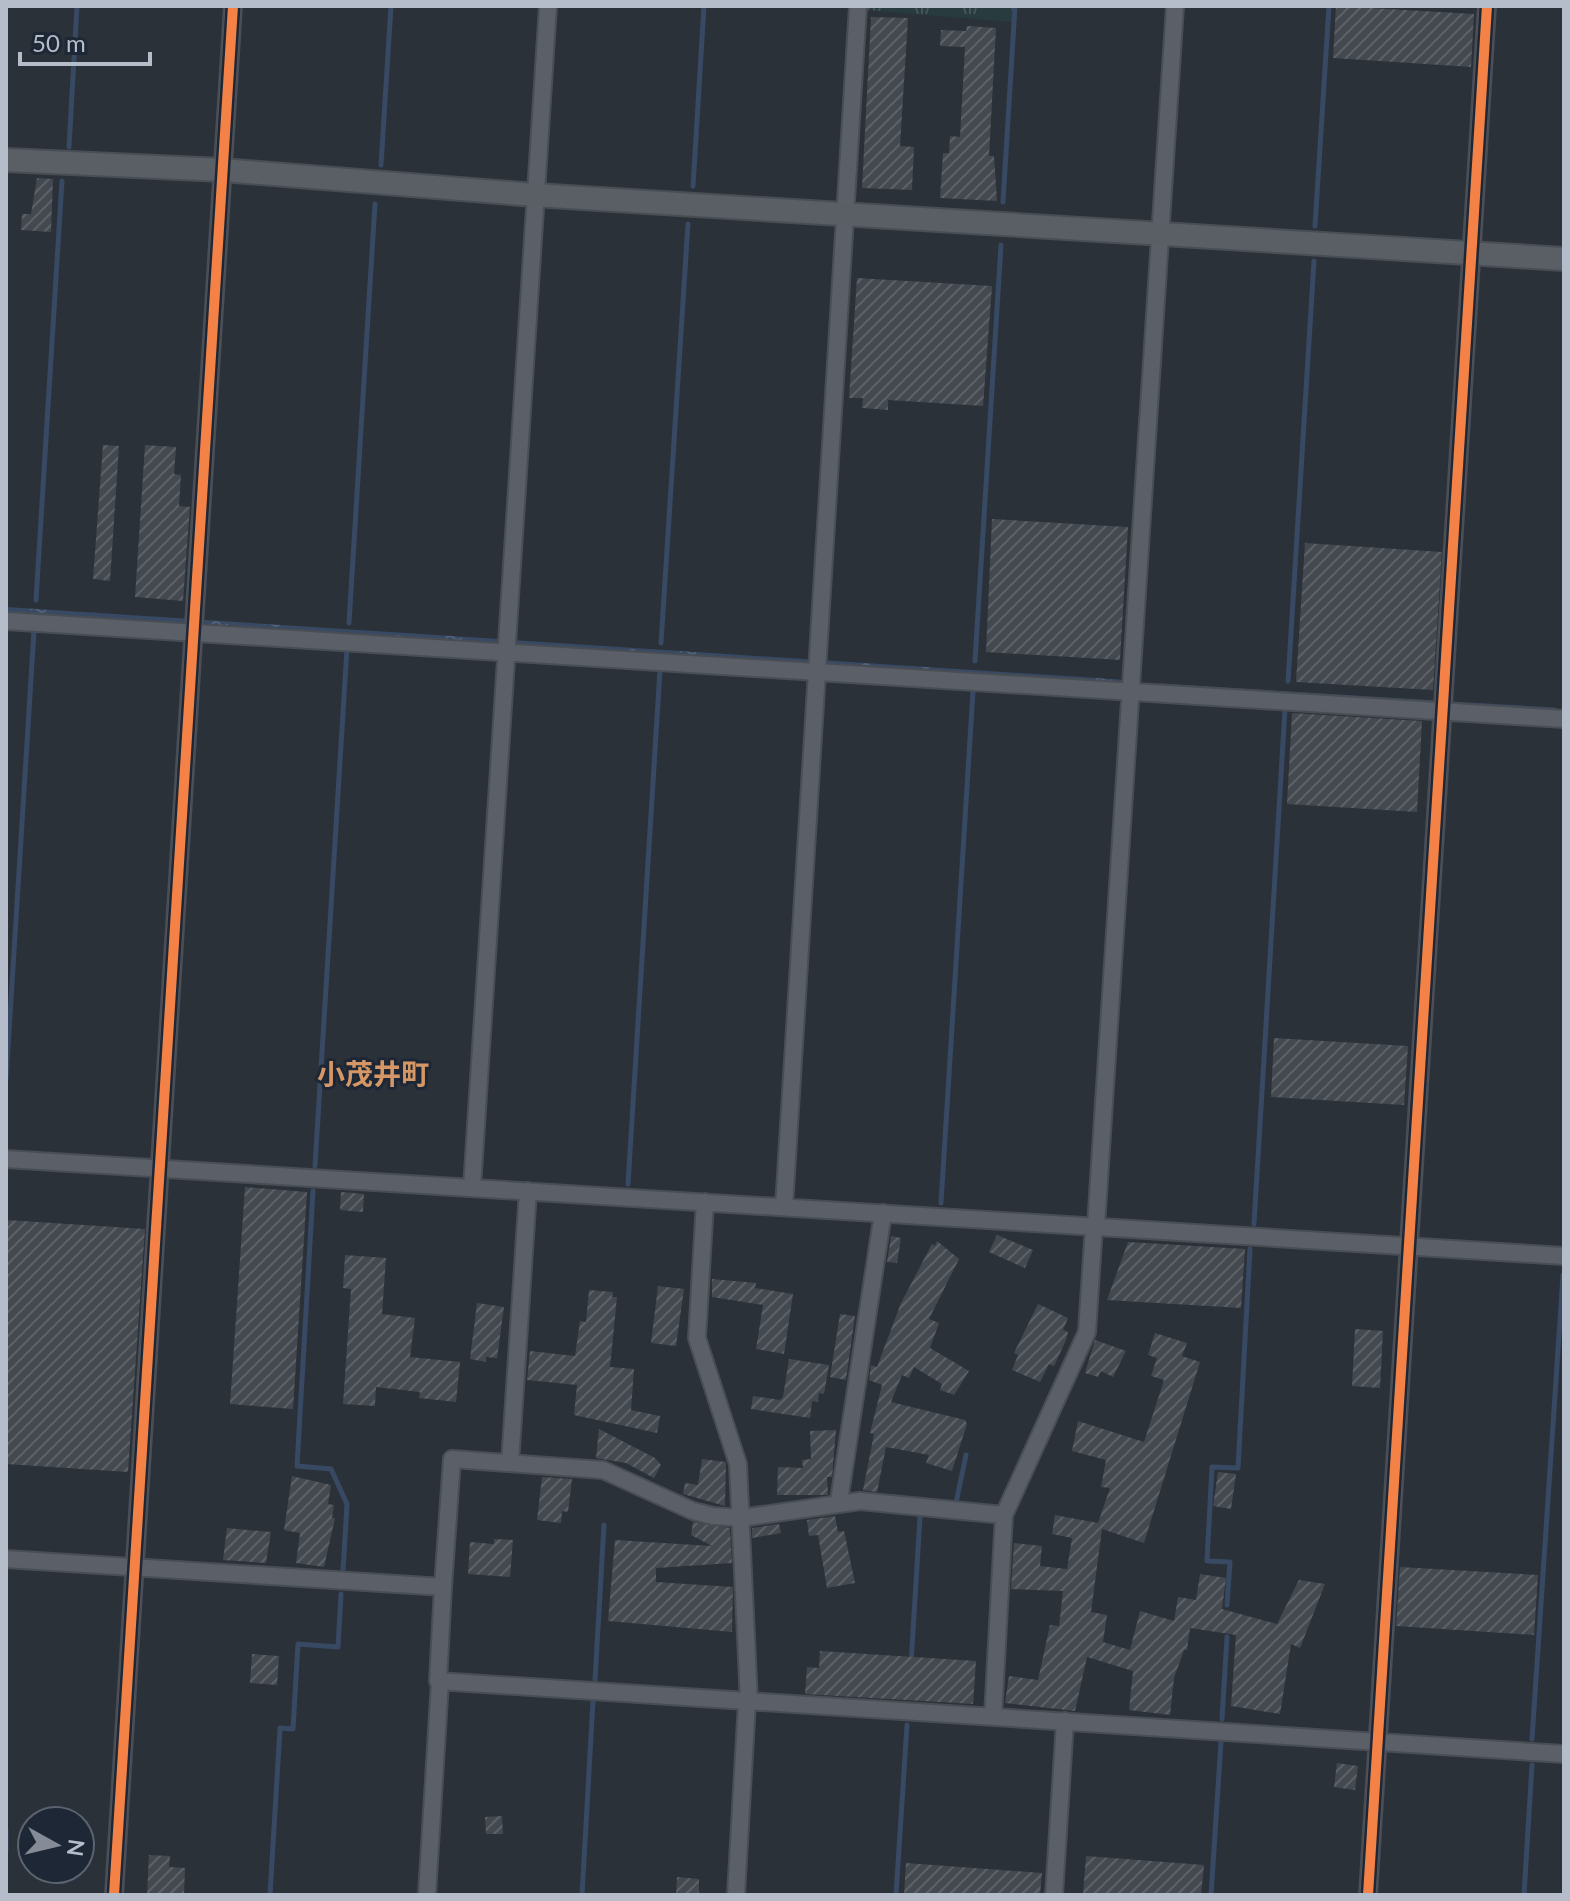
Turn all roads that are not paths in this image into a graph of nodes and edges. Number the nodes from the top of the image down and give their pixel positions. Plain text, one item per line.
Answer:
1 (233, 6) edge
2 (548, 6) edge
3 (858, 6) edge
4 (1175, 6) edge
5 (1487, 6) edge
6 (6, 160) edge
7 (222, 170) junction
8 (535, 195) junction
9 (845, 214) junction
10 (1160, 233) junction
11 (1471, 253) junction
12 (1564, 259) edge
13 (6, 621) edge
14 (192, 627) junction
15 (505, 647) junction
16 (817, 666) junction
17 (1130, 693) junction
18 (1443, 712) junction
19 (1564, 719) edge
20 (6, 1159) edge
21 (159, 1168) junction
22 (472, 1188) junction
23 (528, 1191) junction
24 (705, 1202) junction
25 (784, 1207) junction
26 (883, 1213) junction
27 (1095, 1226) junction
28 (1409, 1246) junction
29 (1564, 1256) edge
30 (510, 1463) junction
31 (839, 1501) junction
32 (1004, 1515) junction
33 (741, 1518) junction
34 (6, 1559) edge
35 (134, 1567) junction
36 (443, 1587) junction
37 (440, 1681) junction
38 (748, 1702) junction
39 (993, 1716) junction
40 (1065, 1721) junction
41 (1378, 1742) junction
42 (1564, 1754) edge
43 (114, 1895) edge
44 (427, 1895) edge
45 (736, 1895) edge
46 (1054, 1895) edge
47 (1368, 1895) edge

1 - 7 street
2 - 8 street
3 - 9 street
4 - 10 street
5 - 11 street
6 - 7 street
7 - 8 street
7 - 14 street
8 - 9 street
8 - 15 street
9 - 10 street
9 - 16 street
10 - 11 street
10 - 17 street
11 - 12 street
11 - 18 street
13 - 14 street
14 - 15 street
14 - 21 street
15 - 16 street
15 - 22 street
16 - 17 street
16 - 25 street
17 - 18 street
17 - 27 street
18 - 19 street
18 - 28 street
20 - 21 street
21 - 22 street
21 - 35 street
22 - 23 street
23 - 24 street
23 - 30 street
24 - 25 street
24 - 33 street
25 - 26 street
26 - 27 street
26 - 31 street
27 - 28 street
27 - 32 street
28 - 29 street
28 - 41 street
30 - 33 street
30 - 36 street
31 - 32 street
31 - 33 street
32 - 39 street
33 - 38 street
34 - 35 street
35 - 36 street
35 - 43 street
36 - 37 street
37 - 38 street
37 - 44 street
38 - 39 street
38 - 45 street
39 - 40 street
40 - 41 street
40 - 46 street
41 - 42 street
41 - 47 street

